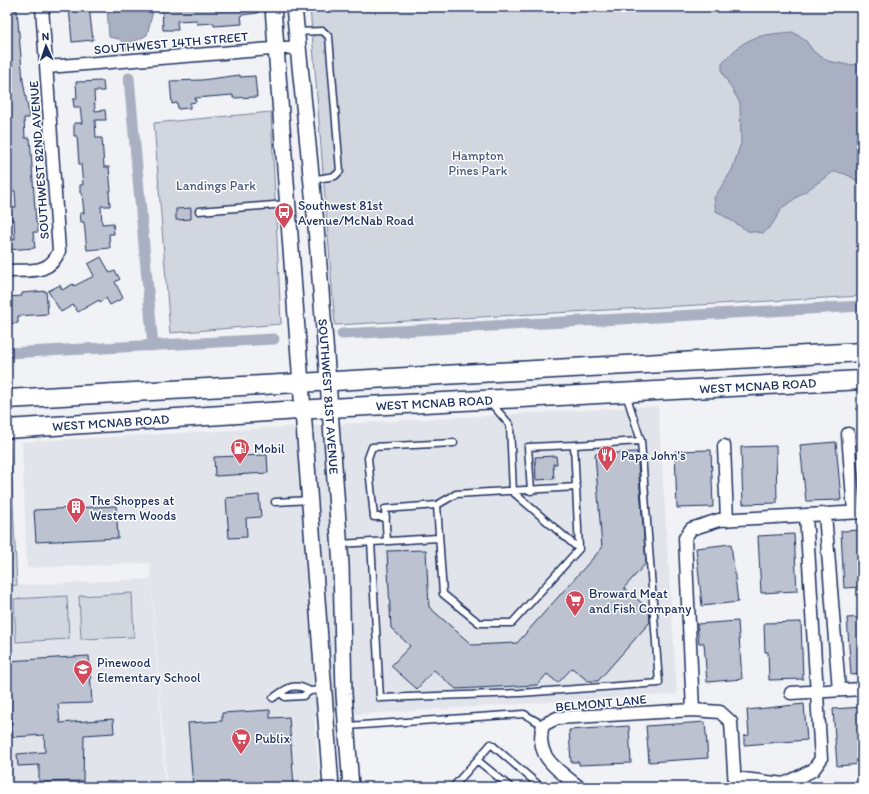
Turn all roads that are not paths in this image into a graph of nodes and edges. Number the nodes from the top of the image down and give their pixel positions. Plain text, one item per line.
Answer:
1 (42, 7) edge
2 (274, 7) edge
3 (294, 7) edge
4 (296, 32) junction
5 (297, 47) junction
6 (277, 49) junction
7 (47, 67) junction
8 (311, 180) junction
9 (288, 204) junction
10 (199, 211) dead end
11 (7, 271) edge
12 (862, 352) edge
13 (623, 365) junction
14 (862, 380) edge
15 (328, 381) junction
16 (302, 382) junction
17 (625, 393) junction
18 (7, 399) edge
19 (489, 400) junction
20 (330, 408) junction
21 (304, 410) junction
22 (7, 429) edge
23 (848, 434) dead end
24 (641, 441) junction
25 (454, 443) dead end
26 (574, 445) junction
27 (724, 446) dead end
28 (577, 487) junction
29 (531, 491) junction
30 (513, 492) junction
31 (310, 500) junction
32 (275, 502) dead end
33 (437, 505) junction
34 (858, 512) edge
35 (825, 514) junction
36 (806, 515) junction
37 (386, 517) junction
38 (727, 520) junction
39 (438, 538) junction
40 (387, 541) junction
41 (371, 542) junction
42 (339, 544) junction
43 (579, 549) junction
44 (862, 689) edge
45 (317, 690) junction
46 (839, 690) junction
47 (817, 692) junction
48 (280, 693) junction
49 (791, 694) dead end
50 (273, 698) dead end
51 (693, 710) junction
52 (544, 725) junction
53 (347, 726) junction
54 (477, 760) junction
55 (735, 782) edge
56 (331, 787) edge
57 (351, 787) edge
58 (452, 787) edge
59 (510, 787) edge
60 (540, 787) edge
61 (579, 787) edge

1 - 7 street, SOUTHWEST 82ND AVENUE
2 - 6 street, SOUTHWEST 81ST AVENUE
3 - 4 street, SOUTHWEST 81ST AVENUE
4 - 5 street, SOUTHWEST 81ST AVENUE
4 - 8 lane
5 - 6 street, SOUTHWEST 14TH STREET
5 - 8 street, SOUTHWEST 81ST AVENUE
6 - 7 street, SOUTHWEST 14TH STREET
6 - 9 street, SOUTHWEST 81ST AVENUE
7 - 11 street, SOUTHWEST 82ND AVENUE
8 - 15 street, SOUTHWEST 81ST AVENUE
9 - 10 lane
9 - 16 street, SOUTHWEST 81ST AVENUE
12 - 13 main road
13 - 15 main road
13 - 17 main road
14 - 17 main road, WEST MCNAB ROAD
15 - 16 main road
15 - 20 street, SOUTHWEST 81ST AVENUE
16 - 18 main road
16 - 21 street, SOUTHWEST 81ST AVENUE
17 - 19 main road, WEST MCNAB ROAD
17 - 24 lane
19 - 20 main road, WEST MCNAB ROAD
19 - 30 lane
20 - 21 main road, WEST MCNAB ROAD
20 - 42 street, SOUTHWEST 81ST AVENUE
21 - 22 main road, WEST MCNAB ROAD
21 - 31 street, SOUTHWEST 81ST AVENUE
23 - 34 street
24 - 26 lane
24 - 41 lane
25 - 37 lane
26 - 28 lane
26 - 29 lane
27 - 38 street
28 - 29 lane
28 - 43 lane
29 - 30 lane
30 - 33 lane
30 - 43 lane
31 - 32 lane
31 - 45 street, SOUTHWEST 81ST AVENUE
33 - 37 lane
33 - 39 lane
34 - 35 street
35 - 36 street
35 - 46 street
36 - 38 street
36 - 47 street, BELMONT LANE
37 - 40 lane
38 - 51 street
39 - 40 lane
39 - 43 lane
40 - 41 lane
41 - 42 lane
42 - 53 street, SOUTHWEST 81ST AVENUE
44 - 46 street
45 - 48 lane
45 - 48 lane
45 - 56 street, SOUTHWEST 81ST AVENUE
46 - 47 street
47 - 49 street
47 - 55 street, BELMONT LANE
48 - 50 lane
51 - 52 street, BELMONT LANE
51 - 55 street, BELMONT LANE
52 - 53 lane
52 - 61 street, BELMONT LANE
53 - 57 street, SOUTHWEST 81ST AVENUE
54 - 58 lane
54 - 59 lane
54 - 60 lane

